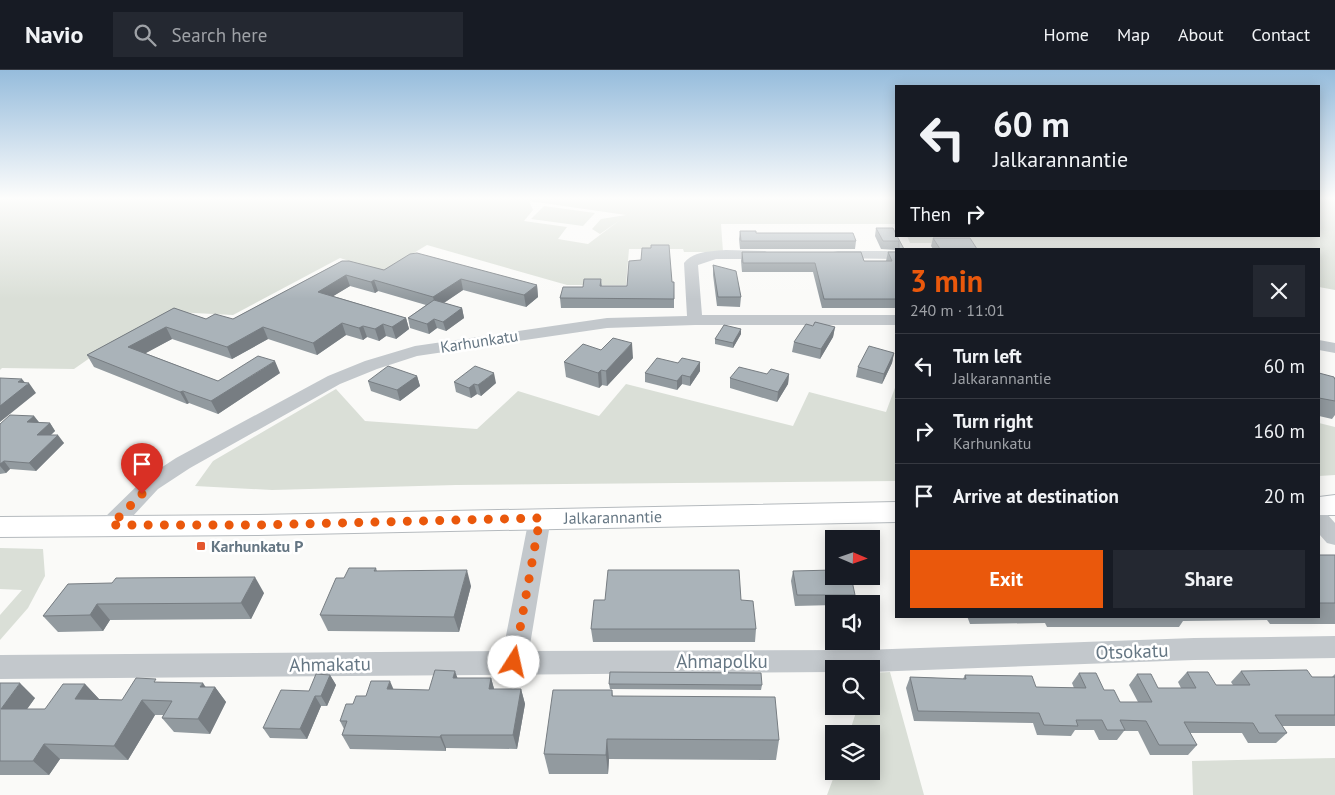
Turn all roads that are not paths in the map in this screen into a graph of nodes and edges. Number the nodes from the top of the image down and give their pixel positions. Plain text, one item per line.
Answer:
1 (778, 255) edge
2 (827, 255) edge
3 (895, 256) edge
4 (695, 320) junction
5 (895, 320) edge
6 (1320, 345) edge
7 (1335, 348) edge
8 (1335, 505) edge
9 (1320, 506) edge
10 (895, 512) edge
11 (540, 518) junction
12 (1320, 521) edge
13 (111, 525) junction
14 (0, 527) edge
15 (1335, 537) edge
16 (1335, 647) edge
17 (929, 658) joint
18 (514, 662) junction
19 (0, 667) edge

1 - 4 street
2 - 3 street
4 - 5 street, Karhunkatu
4 - 13 street, Karhunkatu
6 - 7 street
8 - 9 main road
10 - 11 main road, Jalkarannantie
11 - 13 main road, Jalkarannantie
11 - 18 street
12 - 15 street
13 - 14 main road, Jalkarannantie
16 - 17 street, Otsokatu
17 - 18 street, Ahmapolku
18 - 19 street, Ahmakatu

